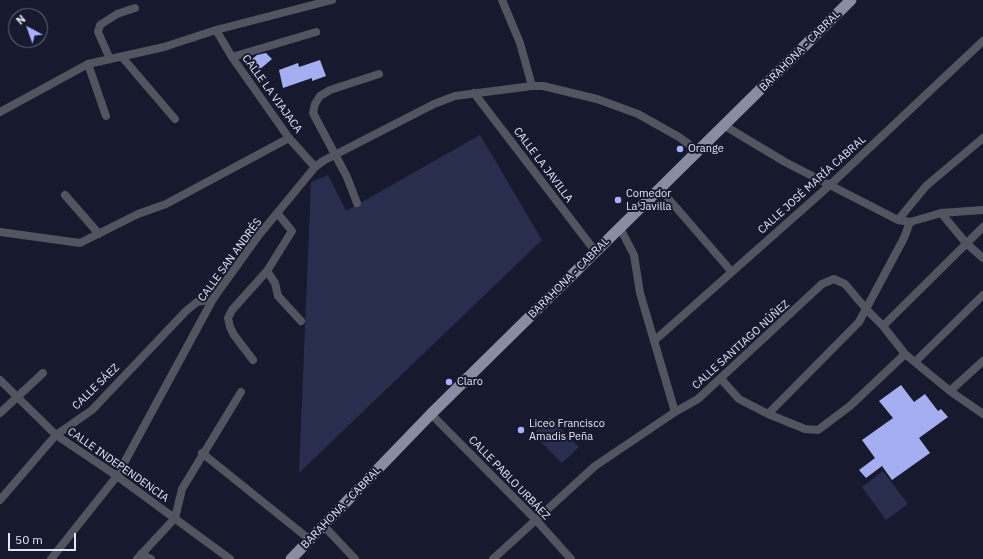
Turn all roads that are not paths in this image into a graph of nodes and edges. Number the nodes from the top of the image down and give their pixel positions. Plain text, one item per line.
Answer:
1 (332, 0) edge
2 (502, 0) edge
3 (850, 0) edge
4 (135, 8) dead end
5 (216, 30) junction
6 (316, 32) dead end
7 (983, 41) edge
8 (122, 57) junction
9 (232, 57) junction
10 (110, 59) junction
11 (88, 64) junction
12 (379, 74) dead end
13 (532, 86) junction
14 (474, 93) junction
15 (0, 112) edge
16 (106, 116) dead end
17 (175, 119) dead end
18 (725, 126) junction
19 (289, 138) junction
20 (983, 138) edge
21 (698, 152) junction
22 (336, 155) junction
23 (315, 167) junction
24 (830, 185) junction
25 (660, 189) junction
26 (65, 195) dead end
27 (357, 203) dead end
28 (983, 210) edge
29 (941, 213) junction
30 (278, 214) junction
31 (898, 220) junction
32 (910, 222) junction
33 (983, 227) edge
34 (620, 228) junction
35 (0, 232) edge
36 (99, 234) junction
37 (966, 243) junction
38 (595, 251) junction
39 (983, 258) edge
40 (267, 270) junction
41 (732, 272) junction
42 (983, 295) edge
43 (213, 299) junction
44 (867, 310) junction
45 (300, 321) dead end
46 (883, 326) junction
47 (654, 341) junction
48 (905, 354) junction
49 (253, 360) dead end
50 (983, 361) edge
51 (915, 362) junction
52 (43, 373) dead end
53 (721, 379) junction
54 (0, 380) edge
55 (950, 391) junction
56 (241, 392) dead end
57 (16, 396) junction
58 (675, 412) junction
59 (0, 413) edge
60 (431, 414) junction
61 (768, 414) junction
62 (983, 414) edge
63 (56, 435) junction
64 (202, 453) junction
65 (117, 476) junction
66 (0, 500) edge
67 (174, 518) junction
68 (536, 520) junction
69 (323, 525) junction
70 (309, 539) junction
71 (139, 556) edge
72 (51, 559) edge
73 (151, 559) edge
74 (230, 559) edge
75 (291, 559) edge
76 (355, 559) edge
77 (493, 559) edge
78 (570, 559) edge

1 - 5 street
2 - 13 street
3 - 18 main road, BARAHONA - CABRAL
4 - 10 street
5 - 8 street
5 - 9 street, CALLE LA VIAJACA
6 - 9 street
7 - 24 street, CALLE JOSÉ MARÍA CABRAL
8 - 10 street
8 - 17 street
9 - 19 street, CALLE LA VIAJACA
10 - 11 street
11 - 15 street
11 - 16 street
12 - 22 street
13 - 14 street, CALLE SAN ANDRÉS
13 - 21 street, CALLE SAN ANDRÉS
14 - 22 street, CALLE SAN ANDRÉS
14 - 38 street, CALLE LA JAVILLA
18 - 21 main road, BARAHONA - CABRAL
18 - 24 street
19 - 23 street, CALLE LA VIAJACA
19 - 36 street
20 - 31 street
21 - 25 main road, BARAHONA - CABRAL
22 - 23 street, CALLE SAN ANDRÉS
22 - 27 street
23 - 30 street, CALLE SAN ANDRÉS
24 - 31 street
24 - 41 street, CALLE JOSÉ MARÍA CABRAL
25 - 34 main road, BARAHONA - CABRAL
25 - 41 street
26 - 36 street
28 - 29 street
29 - 32 street
29 - 37 street
30 - 40 street
30 - 43 street, CALLE SAN ANDRÉS
31 - 32 street
32 - 44 street
33 - 37 street
34 - 38 main road, BARAHONA - CABRAL
34 - 47 street
35 - 36 street
37 - 39 street
37 - 46 street
38 - 60 main road, BARAHONA - CABRAL
40 - 45 street
40 - 49 street
41 - 47 street, CALLE JOSÉ MARÍA CABRAL
42 - 51 street
43 - 63 street, CALLE SÁEZ
43 - 65 street, CALLE SAN ANDRÉS
44 - 46 street
44 - 53 street, CALLE SANTIAGO NÚÑEZ
44 - 61 street
46 - 48 street
47 - 58 street
48 - 51 street
48 - 61 street
50 - 55 street
51 - 55 street
52 - 57 street
53 - 58 street, CALLE SANTIAGO NÚÑEZ
53 - 61 street
54 - 57 street, CALLE INDEPENDENCIA
55 - 62 street
56 - 64 street
57 - 59 street
57 - 63 street, CALLE INDEPENDENCIA
58 - 68 street, CALLE SANTIAGO NÚÑEZ
60 - 68 street, CALLE PABLO URBÁEZ
60 - 69 main road, BARAHONA - CABRAL
63 - 65 street, CALLE INDEPENDENCIA
63 - 66 street, CALLE SÁEZ
64 - 67 street
64 - 70 street
65 - 67 street, CALLE INDEPENDENCIA
65 - 72 street, CALLE SAN ANDRÉS
67 - 71 street
67 - 74 street, CALLE INDEPENDENCIA
68 - 77 street, CALLE SANTIAGO NÚÑEZ
68 - 78 street, CALLE PABLO URBÁEZ
69 - 70 main road, BARAHONA - CABRAL
69 - 76 street
70 - 75 main road, BARAHONA - CABRAL
71 - 73 street

